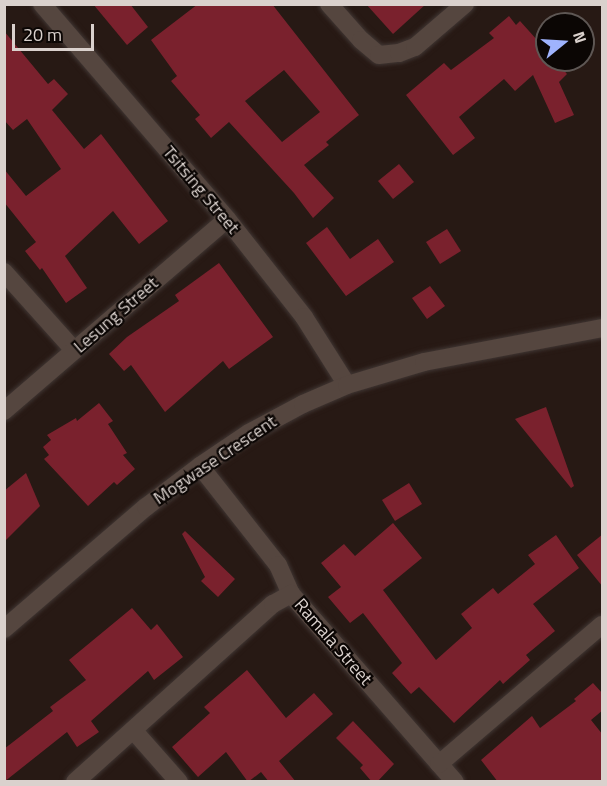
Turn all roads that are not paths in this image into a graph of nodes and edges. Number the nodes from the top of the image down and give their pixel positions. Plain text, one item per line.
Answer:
1 (42, 4) edge
2 (329, 4) edge
3 (465, 4) edge
4 (227, 219) junction
5 (4, 272) edge
6 (603, 328) edge
7 (74, 351) junction
8 (347, 385) junction
9 (4, 411) edge
10 (200, 466) junction
11 (291, 594) junction
12 (4, 629) edge
13 (600, 634) edge
14 (134, 731) junction
15 (439, 764) junction
16 (75, 782) edge
17 (179, 782) edge
18 (454, 782) edge

1 - 4 street, Tsitsing Street
2 - 3 street
4 - 7 street, Lesung Street
4 - 8 street, Tsitsing Street
5 - 7 street
6 - 8 street, Mogwase Crescent
7 - 9 street, Lesung Street
8 - 10 street, Mogwase Crescent
10 - 11 street, Ramala Street
10 - 12 street, Mogwase Crescent
11 - 14 street
11 - 15 street, Ramala Street
13 - 15 street
14 - 16 street
14 - 17 street
15 - 18 street, Ramala Street

